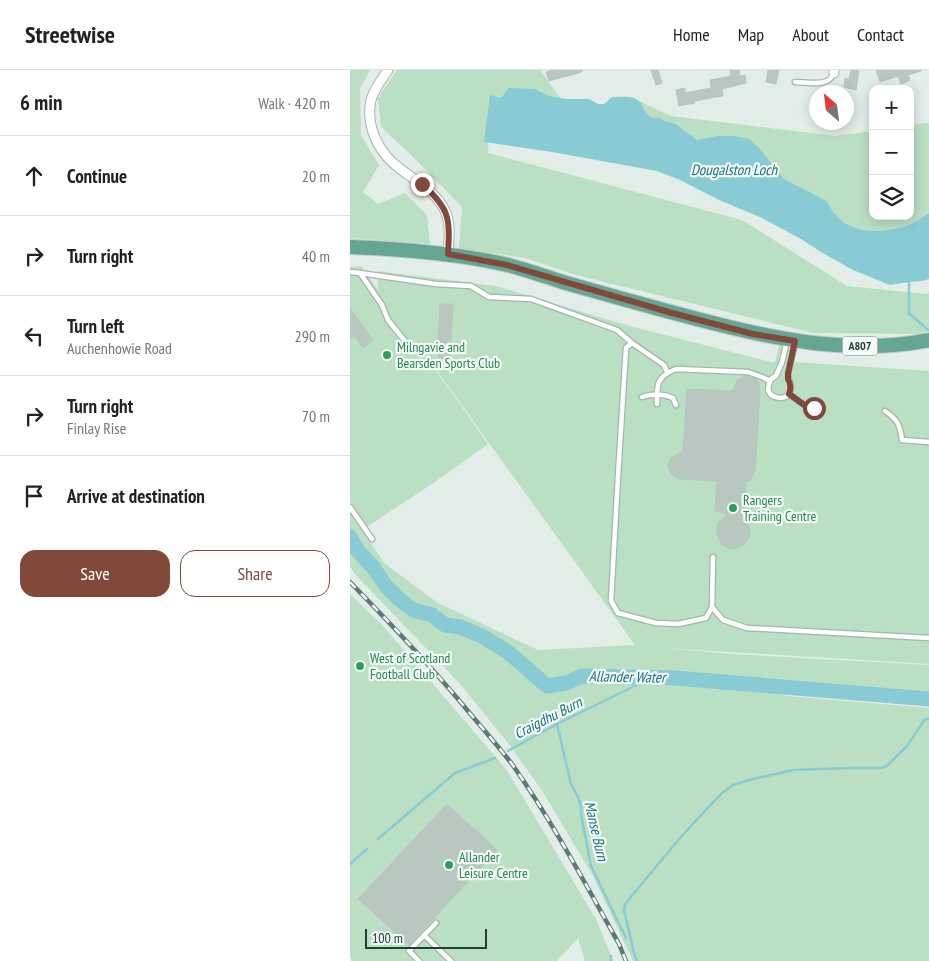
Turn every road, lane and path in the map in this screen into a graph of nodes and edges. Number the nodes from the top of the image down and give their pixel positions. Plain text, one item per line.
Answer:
1 (388, 70) edge
2 (834, 71) edge
3 (795, 82) dead end
4 (350, 247) edge
5 (448, 254) junction
6 (350, 272) edge
7 (360, 273) junction
8 (404, 340) dead end
9 (929, 340) edge
10 (791, 341) junction
11 (632, 343) junction
12 (668, 372) junction
13 (776, 376) junction
14 (788, 379) junction
15 (770, 381) junction
16 (657, 394) junction
17 (789, 394) junction
18 (642, 397) dead end
19 (657, 404) dead end
20 (676, 405) dead end
21 (814, 408) dead end
22 (885, 411) dead end
23 (929, 442) edge
24 (350, 507) edge
25 (372, 539) dead end
26 (713, 557) dead end
27 (712, 607) junction
28 (929, 638) edge
29 (436, 923) dead end
30 (424, 935) junction
31 (419, 961) edge
32 (451, 961) edge

1 - 5 street
2 - 3 lane
4 - 5 main road, A807
5 - 10 main road, A807
6 - 7 lane
7 - 8 lane
7 - 11 lane
9 - 10 main road, A807
10 - 13 lane
10 - 14 lane
11 - 12 lane
11 - 27 lane
12 - 15 lane
12 - 16 lane
13 - 14 lane
13 - 15 lane
14 - 17 lane
15 - 17 lane
16 - 18 lane
16 - 19 lane
16 - 20 lane
17 - 21 lane
22 - 23 lane
24 - 25 lane
26 - 27 lane
27 - 28 lane
29 - 30 lane
30 - 31 lane
30 - 32 lane

